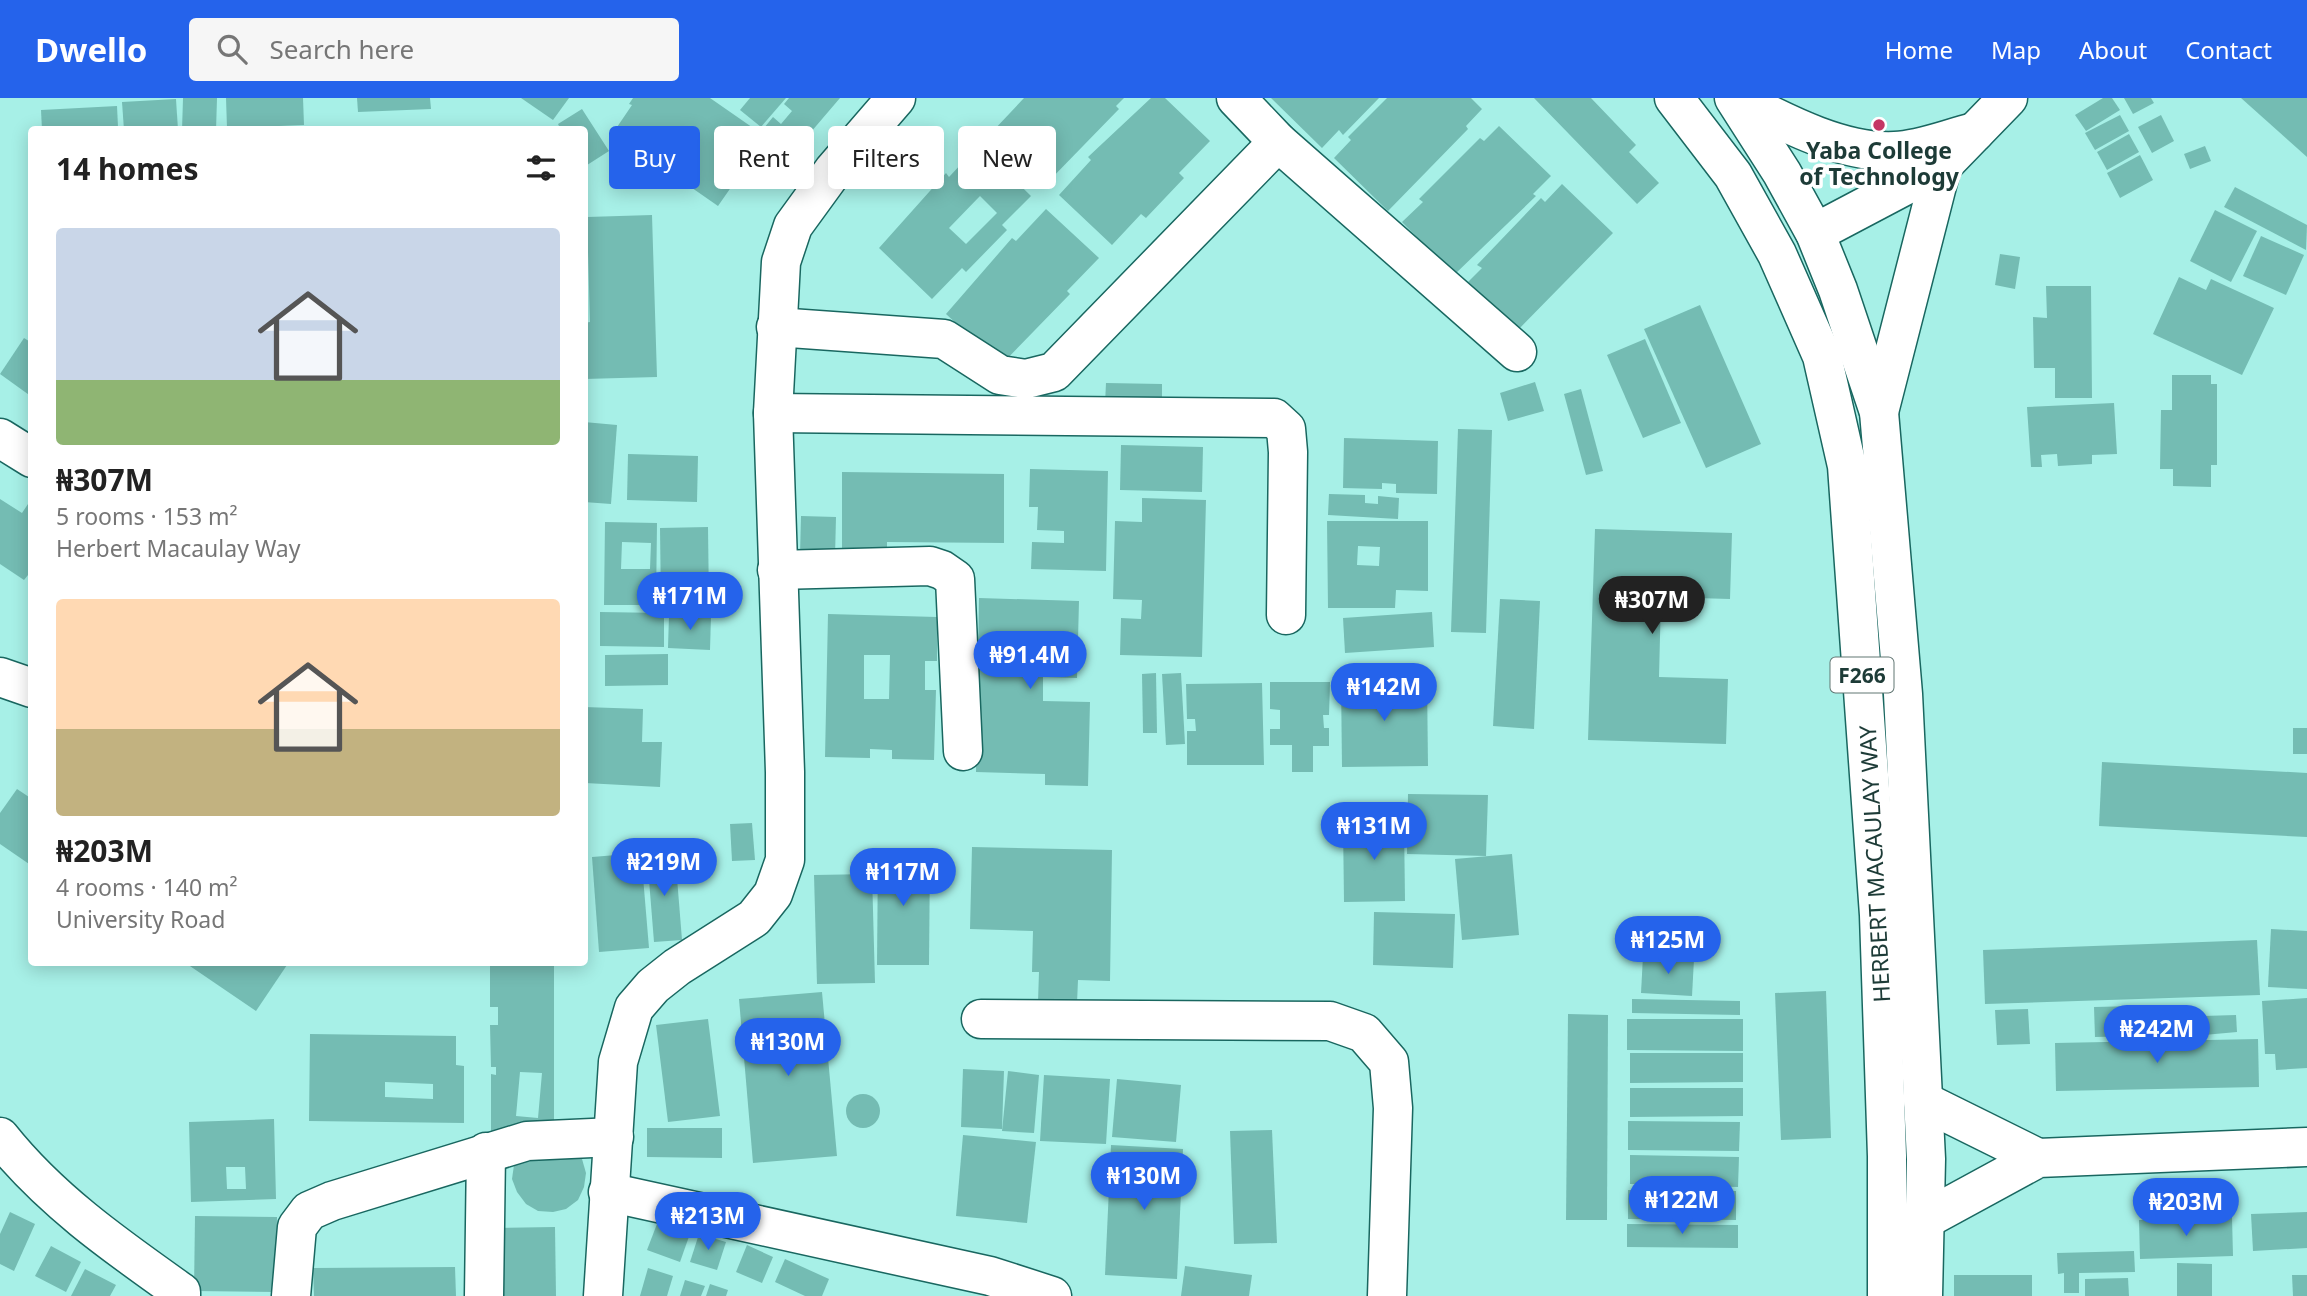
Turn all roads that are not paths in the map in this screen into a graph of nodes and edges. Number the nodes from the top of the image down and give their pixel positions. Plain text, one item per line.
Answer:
1 (896, 98) edge
2 (1236, 98) edge
3 (1674, 98) edge
4 (1735, 98) edge
5 (2008, 98) edge
6 (1975, 132) junction
7 (1278, 142) junction
8 (1942, 166) junction
9 (1815, 233) junction
10 (776, 327) junction
11 (1517, 352) dead end
12 (1879, 412) junction
13 (773, 413) junction
14 (0, 438) edge
15 (28, 456) edge
16 (777, 570) junction
17 (1286, 615) dead end
18 (0, 677) edge
19 (28, 687) edge
20 (962, 751) dead end
21 (981, 1018) dead end
22 (1923, 1101) junction
23 (0, 1137) edge
24 (614, 1137) junction
25 (2307, 1147) edge
26 (486, 1152) junction
27 (2038, 1158) junction
28 (608, 1192) junction
29 (1924, 1220) junction
30 (181, 1296) edge
31 (291, 1296) edge
32 (484, 1296) edge
33 (603, 1296) edge
34 (1052, 1296) edge
35 (1387, 1296) edge
36 (1887, 1296) edge
37 (1923, 1296) edge

1 - 10 main road
2 - 7 main road
3 - 36 main road, HERBERT MACAULAY WAY / F266
4 - 6 main road
4 - 9 main road, HERBERT MACAULAY WAY / F266
5 - 6 main road
6 - 8 main road
7 - 10 main road
7 - 11 main road
8 - 9 main road
8 - 12 main road
9 - 12 main road, HERBERT MACAULAY WAY / F266
10 - 13 main road
12 - 22 main road, HERBERT MACAULAY WAY / F266
13 - 16 main road
13 - 17 main road
14 - 15 main road
16 - 20 main road
16 - 24 main road
18 - 19 main road
21 - 35 main road
22 - 27 main road
22 - 29 main road, HERBERT MACAULAY WAY / F266
23 - 30 main road
24 - 26 main road
24 - 28 main road
25 - 27 main road
26 - 31 main road
26 - 32 main road
27 - 29 main road
28 - 33 main road
28 - 34 main road
29 - 37 main road, HERBERT MACAULAY WAY / F266

